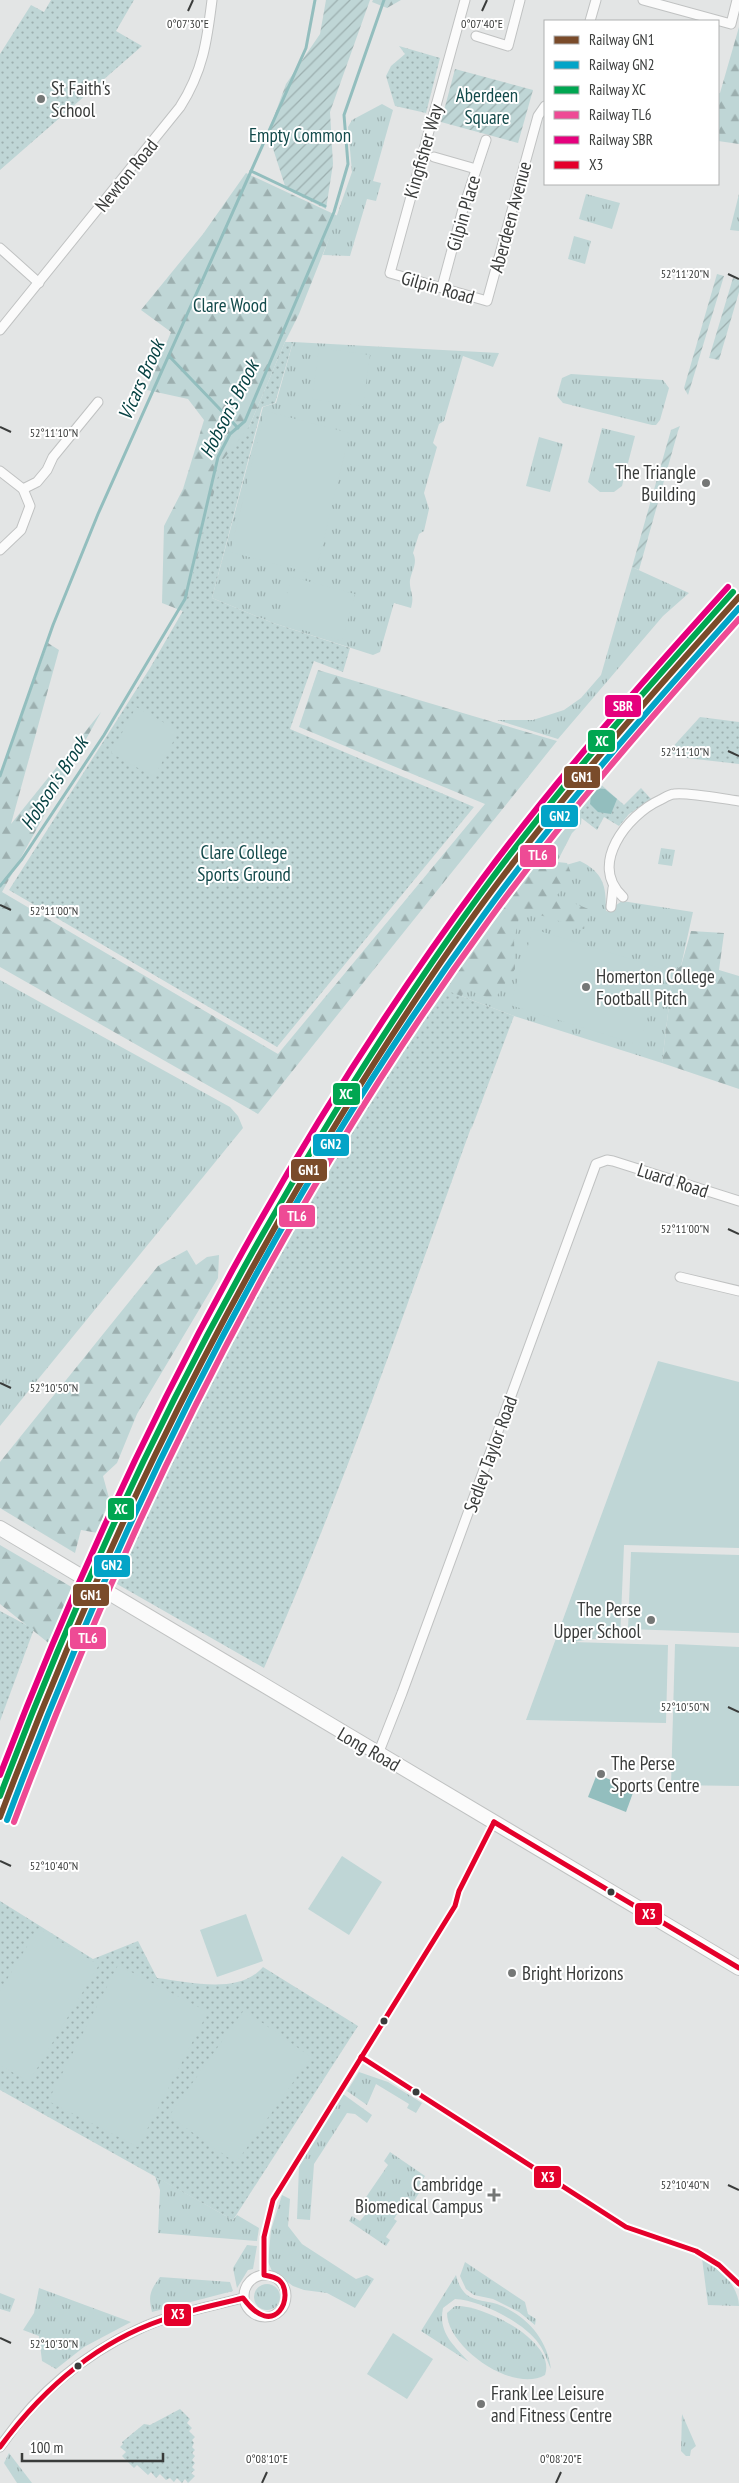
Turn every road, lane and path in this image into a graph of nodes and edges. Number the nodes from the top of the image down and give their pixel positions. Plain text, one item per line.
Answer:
1 (212, 0) edge
2 (465, 0) edge
3 (520, 0) edge
4 (596, 0) edge
5 (643, 0) edge
6 (737, 0) edge
7 (735, 18) edge
8 (590, 20) edge
9 (716, 20) edge
10 (719, 21) edge
11 (476, 36) dead end
12 (544, 107) edge
13 (486, 140) dead end
14 (434, 157) dead end
15 (476, 169) junction
16 (0, 248) edge
17 (390, 273) joint
18 (39, 283) junction
19 (442, 287) junction
20 (487, 301) joint
21 (0, 330) edge
22 (98, 402) dead end
23 (0, 471) edge
24 (23, 489) junction
25 (0, 550) edge
26 (739, 800) edge
27 (613, 888) junction
28 (623, 897) dead end
29 (611, 907) dead end
30 (607, 1160) joint
31 (739, 1201) edge
32 (680, 1277) dead end
33 (739, 1291) edge
34 (0, 1528) edge
35 (378, 1754) junction
36 (739, 1968) edge
37 (243, 2298) junction
38 (0, 2447) edge

1 - 18 street, Newton Road
2 - 17 street, Kingfisher Way
3 - 11 street
4 - 8 street
5 - 9 street
6 - 7 street
7 - 10 street
12 - 20 street, Aberdeen Avenue
13 - 15 street, Gilpin Place
14 - 15 street
15 - 19 street, Gilpin Place
16 - 18 street
17 - 19 street, Gilpin Road
18 - 21 street, Newton Road
19 - 20 street, Gilpin Road
22 - 24 street
23 - 24 street
24 - 25 street
26 - 27 street
27 - 28 street
27 - 29 street
30 - 31 street, Luard Road
30 - 35 street, Sedley Taylor Road
32 - 33 street
34 - 35 main road, Long Road
35 - 36 main road, Long Road
37 - 37 street
37 - 38 street

